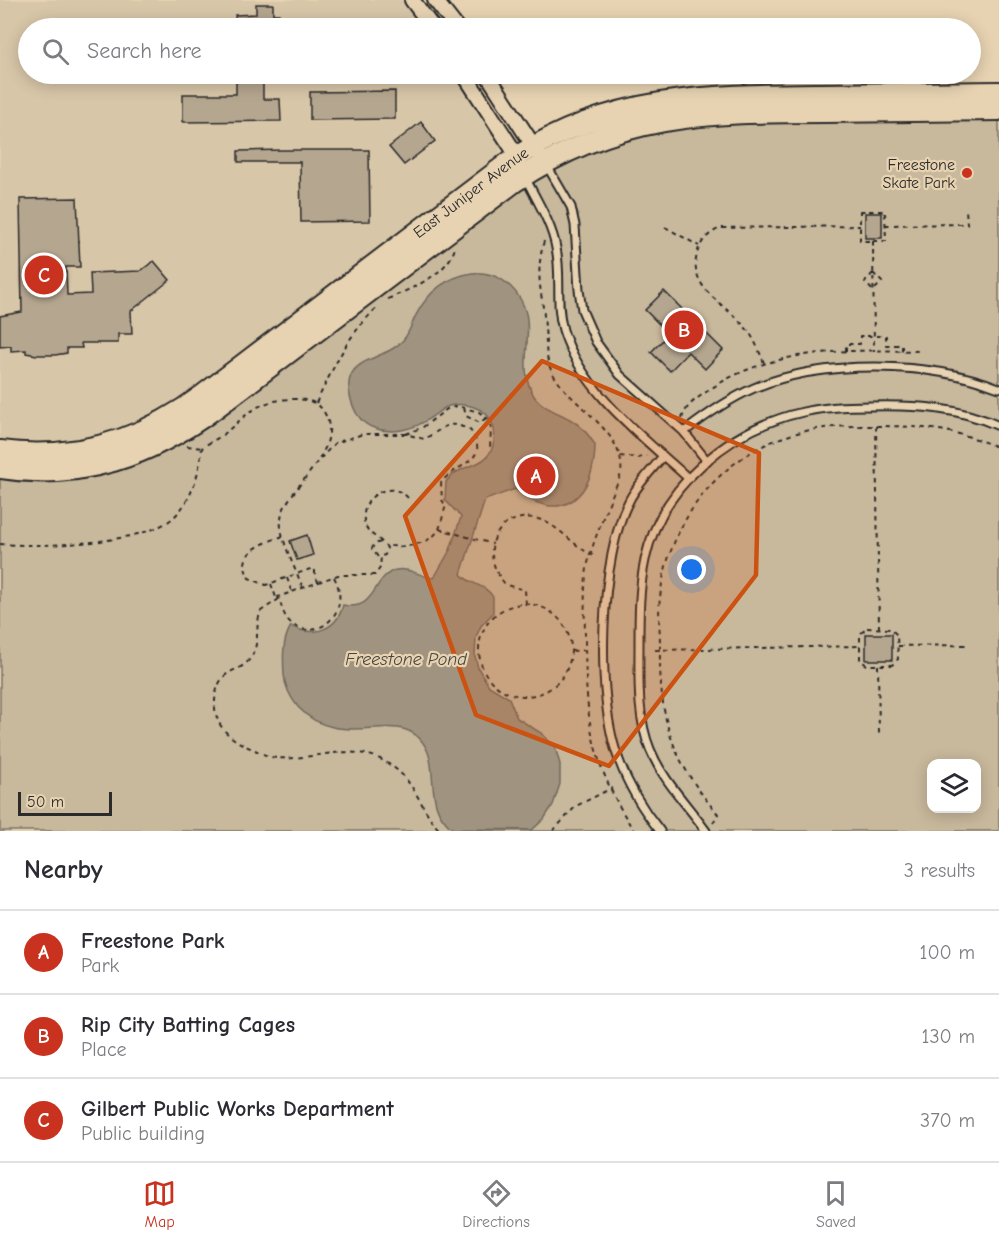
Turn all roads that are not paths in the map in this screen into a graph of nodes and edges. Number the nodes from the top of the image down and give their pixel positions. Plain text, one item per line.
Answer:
1 (412, 0) edge
2 (435, 0) edge
3 (426, 18) edge
4 (449, 18) edge
5 (470, 84) edge
6 (494, 84) edge
7 (999, 92) edge
8 (999, 110) edge
9 (539, 154) junction
10 (520, 166) junction
11 (999, 388) edge
12 (999, 426) edge
13 (684, 432) junction
14 (0, 451) edge
15 (663, 456) junction
16 (707, 460) junction
17 (0, 468) edge
18 (688, 478) junction
19 (660, 831) edge
20 (706, 831) edge

1 - 3 street
2 - 4 street
5 - 10 street
6 - 9 street
7 - 9 street, East Juniper Avenue
8 - 9 street, East Juniper Avenue
9 - 10 street, East Juniper Avenue
9 - 13 lane
10 - 14 street, East Juniper Avenue
10 - 15 lane
10 - 17 street, East Juniper Avenue
11 - 13 lane
12 - 16 lane
13 - 16 lane
15 - 18 lane
15 - 19 lane
16 - 18 lane
18 - 20 lane

